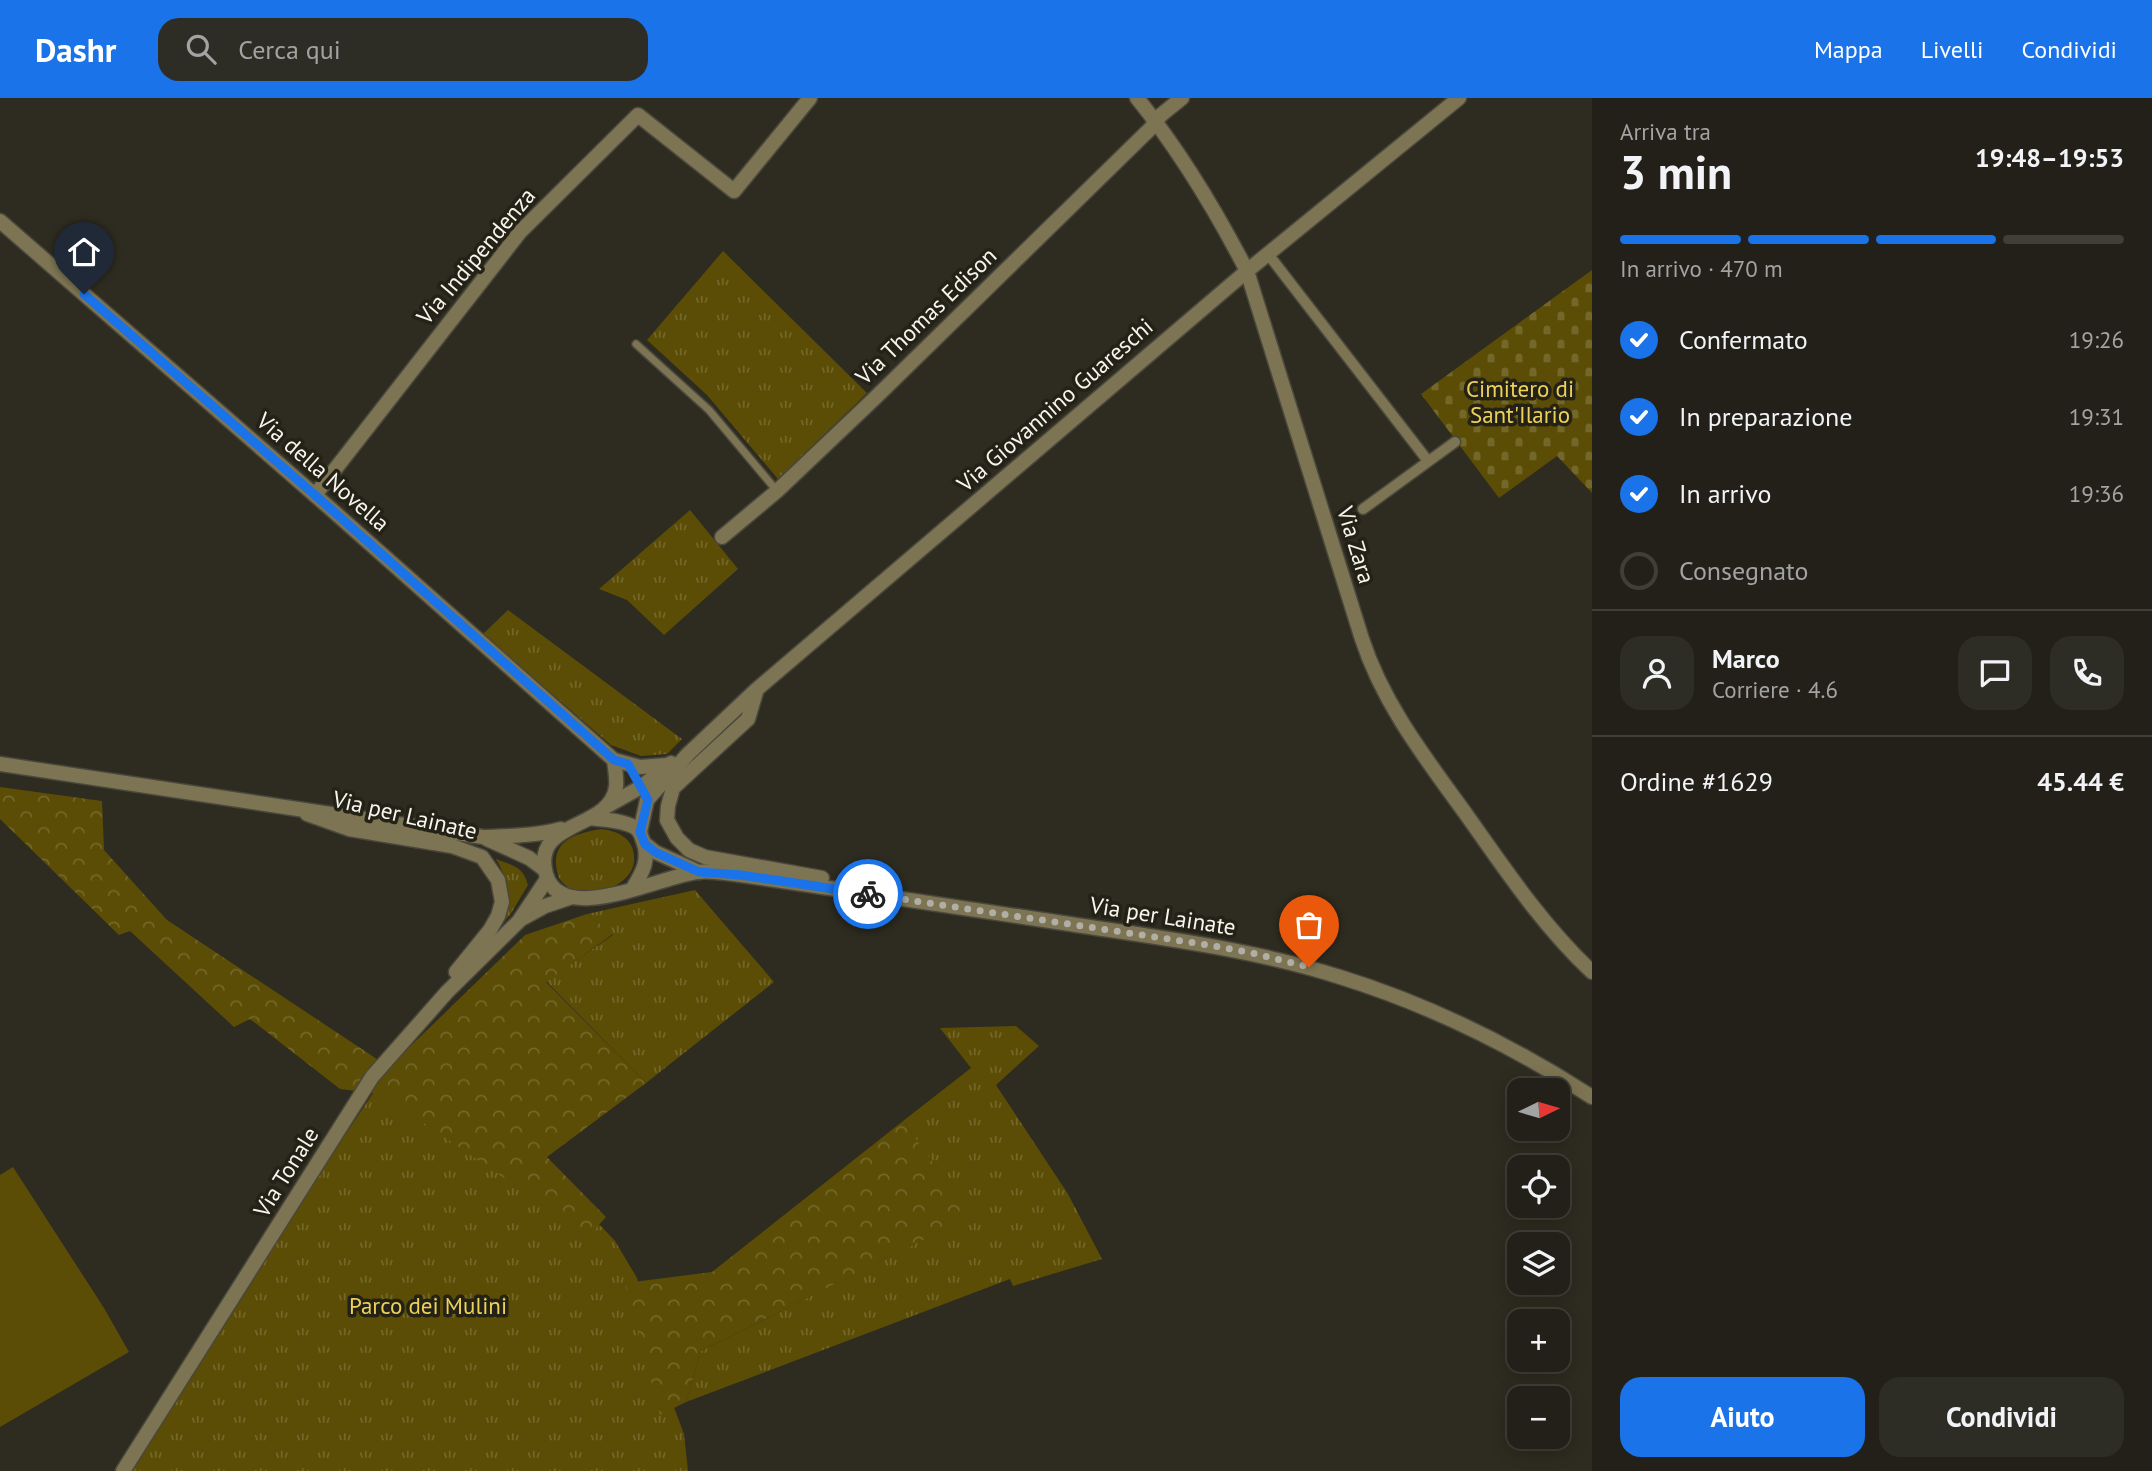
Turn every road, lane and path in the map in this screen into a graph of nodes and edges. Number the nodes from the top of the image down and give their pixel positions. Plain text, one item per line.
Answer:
1 (810, 98) edge
2 (1137, 98) edge
3 (1182, 98) edge
4 (1459, 98) edge
5 (1156, 121) junction
6 (0, 221) edge
7 (1268, 254) junction
8 (1247, 271) junction
9 (636, 344) dead end
10 (1455, 442) dead end
11 (1428, 461) junction
12 (777, 491) junction
13 (315, 495) junction
14 (1363, 509) dead end
15 (722, 537) dead end
16 (757, 690) junction
17 (688, 754) junction
18 (621, 762) junction
19 (0, 764) edge
20 (669, 765) junction
21 (644, 793) junction
22 (609, 805) junction
23 (287, 807) junction
24 (583, 821) junction
25 (483, 837) junction
26 (643, 838) junction
27 (699, 872) junction
28 (546, 875) junction
29 (633, 888) junction
30 (879, 896) junction
31 (572, 897) junction
32 (519, 921) junction
33 (1592, 972) edge
34 (447, 992) junction
35 (1592, 1097) edge
36 (123, 1471) edge

1 - 13 street, Via Indipendenza
2 - 5 street, Via Zara
3 - 5 street, Via Thomas Edison
4 - 7 street, Via Giovannino Guareschi
5 - 8 street, Via Zara
5 - 12 street, Via Thomas Edison
6 - 13 street, Via della Novella
7 - 8 street, Via Giovannino Guareschi
7 - 11 street
8 - 16 street, Via Giovannino Guareschi
8 - 33 street, Via Zara
9 - 12 lane
10 - 11 street
11 - 14 street
12 - 15 street, Via Thomas Edison
13 - 18 street, Via della Novella
16 - 17 street, Via Giovannino Guareschi
16 - 30 street
17 - 20 street
17 - 21 street
18 - 20 street
18 - 21 street, Via della Novella
18 - 22 street
19 - 23 street, Via per Lainate
20 - 21 street
21 - 22 street, Via per Lainate
21 - 26 street
22 - 24 street, Via per Lainate
23 - 25 street, Via per Lainate
23 - 34 street, Via per Lainate
24 - 25 street, Via per Lainate
24 - 26 street
24 - 28 street, Via per Lainate
25 - 28 street, Via per Lainate
26 - 27 street, Via per Lainate
26 - 29 street
27 - 29 street, Via per Lainate
27 - 30 street, Via per Lainate
28 - 31 street
28 - 32 street
29 - 31 street
30 - 35 street, Via per Lainate
31 - 32 street
32 - 34 street, Via Tonale
34 - 36 street, Via Tonale

